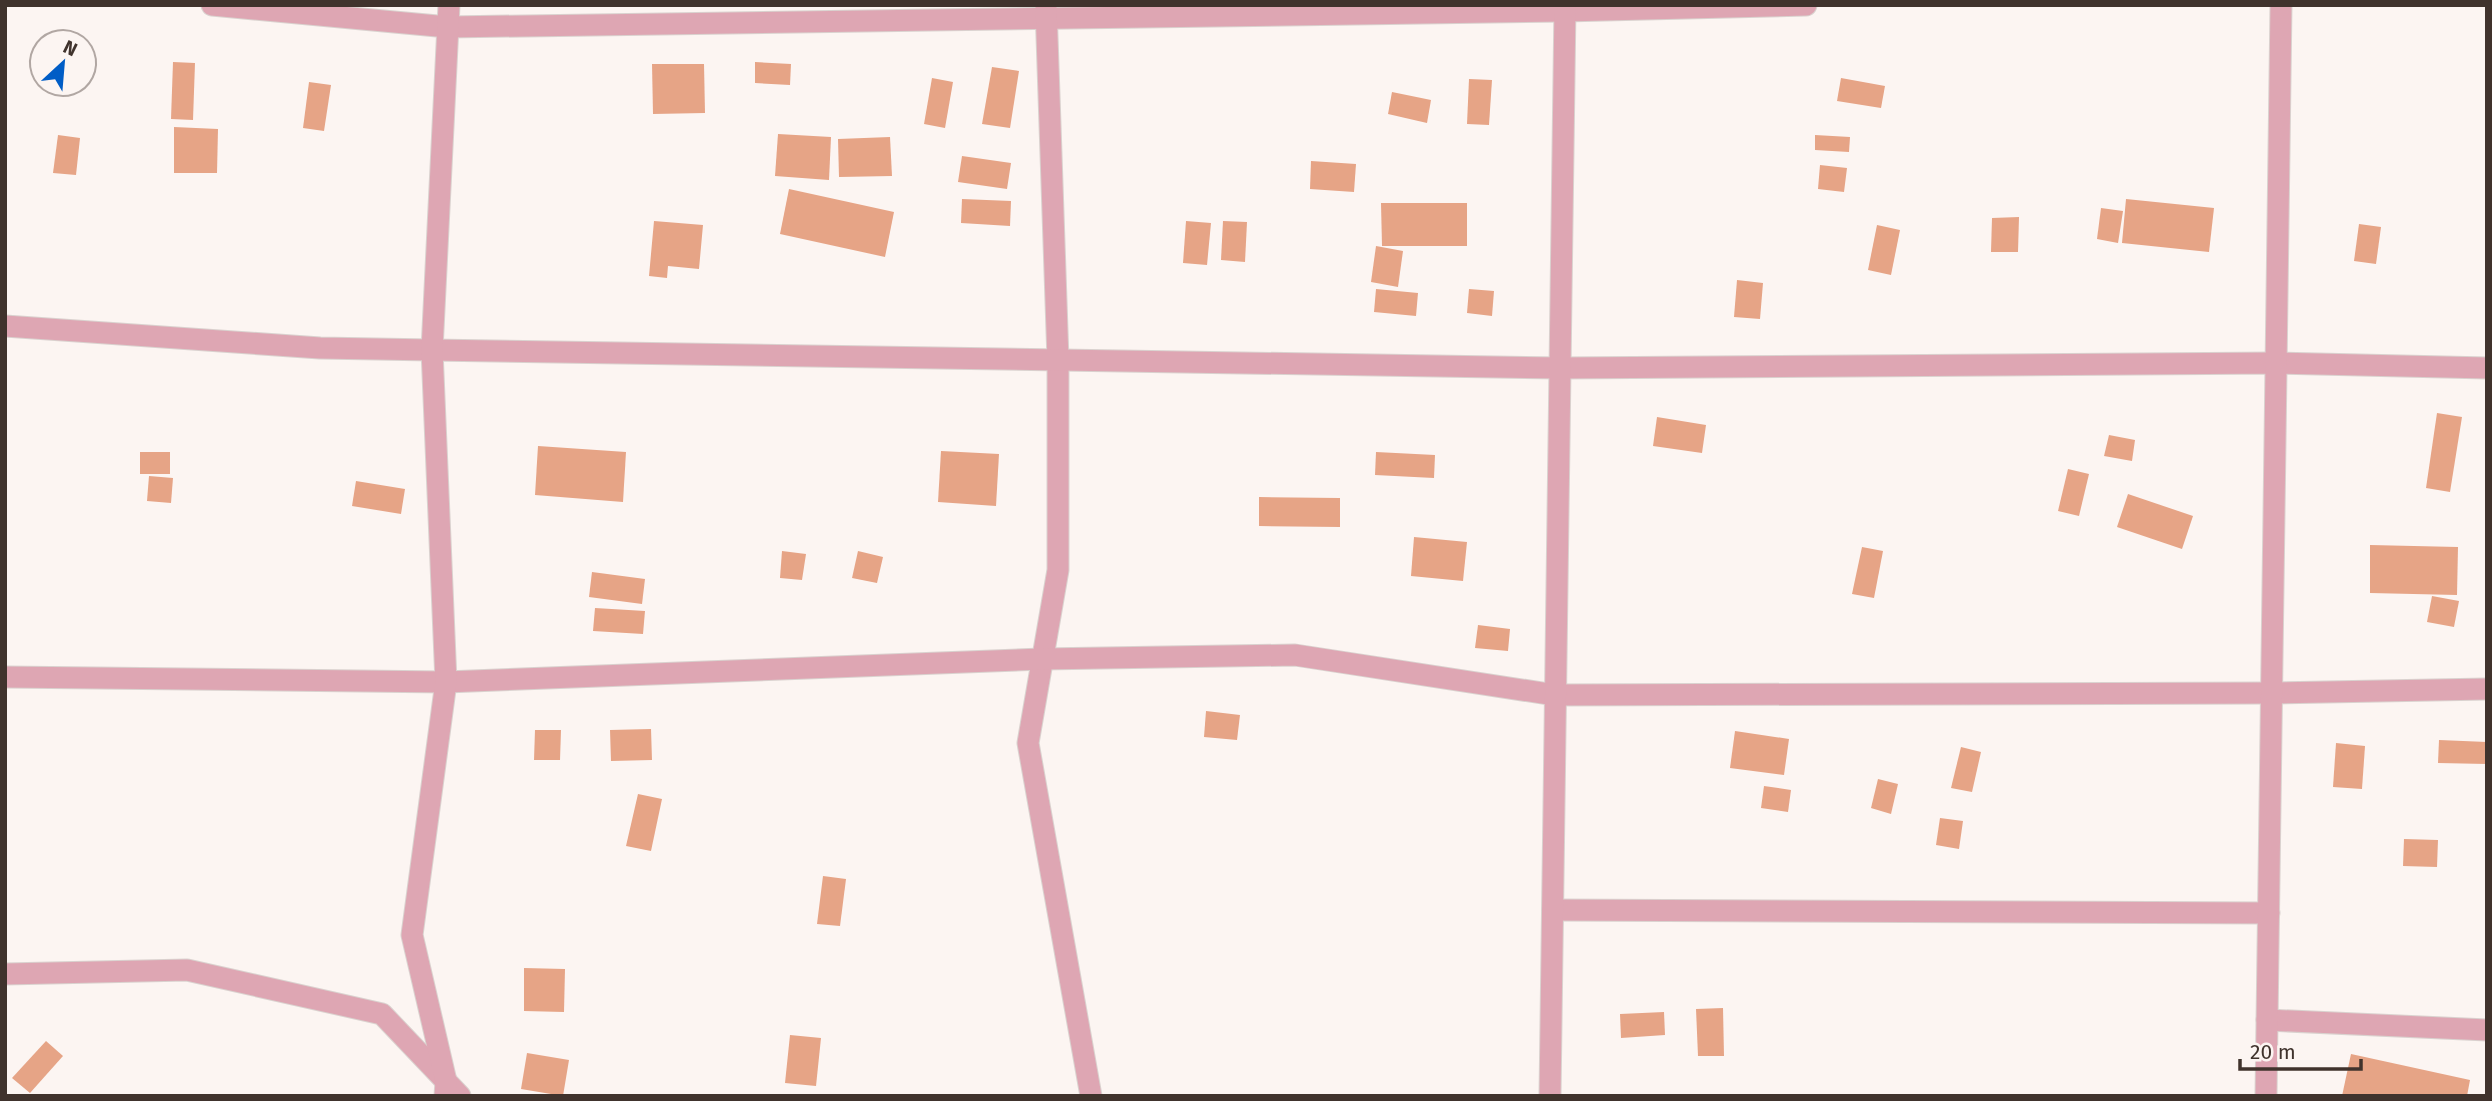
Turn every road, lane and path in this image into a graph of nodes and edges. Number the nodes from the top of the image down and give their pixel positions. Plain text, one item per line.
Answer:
1 (212, 5) edge
2 (1806, 5) edge
3 (2281, 5) edge
4 (1564, 8) edge
5 (1046, 12) edge
6 (448, 16) edge
7 (5, 326) edge
8 (432, 350) junction
9 (1058, 360) junction
10 (2276, 363) junction
11 (1560, 368) junction
12 (2487, 368) edge
13 (1042, 659) junction
14 (5, 677) edge
15 (446, 682) junction
16 (2487, 690) edge
17 (2272, 693) junction
18 (1555, 695) junction
19 (1553, 910) junction
20 (2269, 913) junction
21 (5, 974) edge
22 (2267, 1020) junction
23 (2487, 1030) edge
24 (450, 1091) edge
25 (1091, 1096) edge
26 (1550, 1096) edge
27 (2266, 1096) edge

1 - 6 street
2 - 4 street
3 - 10 street
4 - 5 street
4 - 11 street
5 - 6 street
5 - 9 street
6 - 8 street
7 - 8 street
8 - 9 street
8 - 15 street
9 - 11 street
9 - 13 street
10 - 11 street
10 - 12 street
10 - 17 street
11 - 18 street
13 - 15 street
13 - 18 street
13 - 25 street
14 - 15 street
15 - 24 street
16 - 17 street
17 - 18 street
17 - 20 street
18 - 19 street
19 - 20 street
19 - 26 street
20 - 22 street
21 - 24 street
22 - 23 street
22 - 27 street

